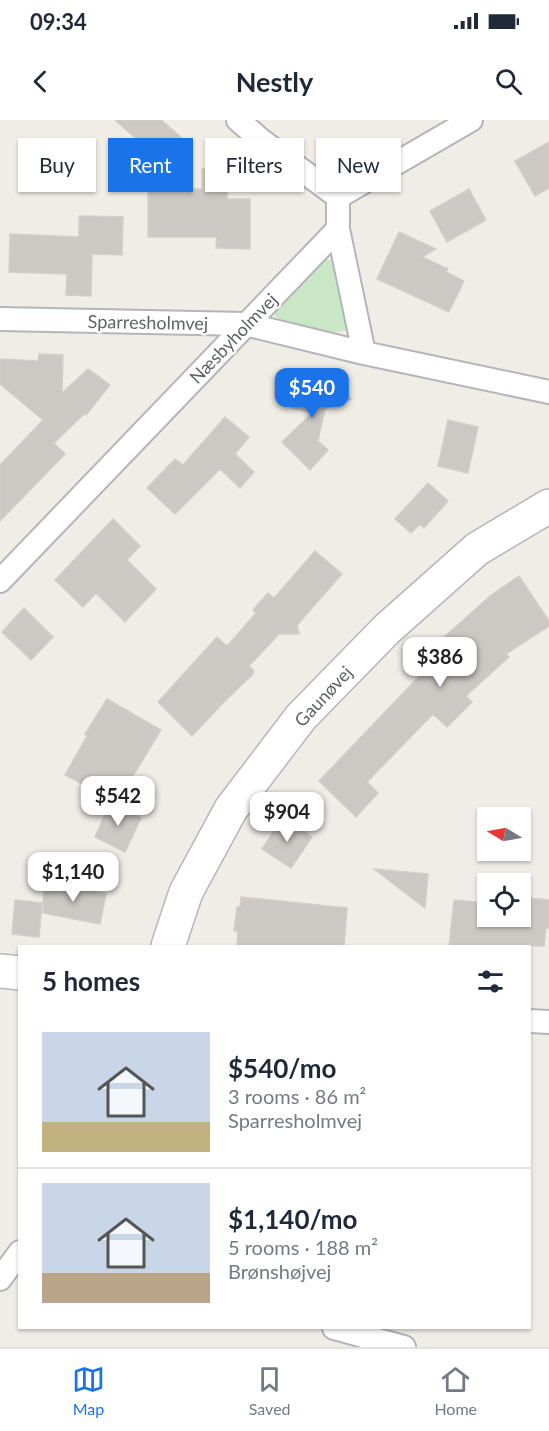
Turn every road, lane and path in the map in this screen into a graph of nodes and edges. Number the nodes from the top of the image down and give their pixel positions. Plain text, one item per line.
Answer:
1 (238, 120) edge
2 (471, 120) edge
3 (338, 197) junction
4 (338, 229) junction
5 (0, 319) edge
6 (246, 324) junction
7 (364, 353) junction
8 (549, 392) edge
9 (549, 506) edge
10 (0, 581) edge
11 (168, 945) edge
12 (0, 970) edge
13 (18, 973) edge
14 (531, 1021) edge
15 (549, 1022) edge
16 (18, 1255) edge
17 (0, 1278) edge
18 (338, 1329) edge
19 (404, 1347) edge

1 - 3 street
2 - 3 street
3 - 4 street
4 - 6 street, Næsbyholmvej
4 - 7 street
5 - 6 street, Sparresholmvej
6 - 7 street, Sparresholmvej
6 - 10 street, Næsbyholmvej
7 - 8 street, Sparresholmvej
9 - 11 street, Gaunøvej
12 - 13 street
14 - 15 street
16 - 17 street
18 - 19 street

